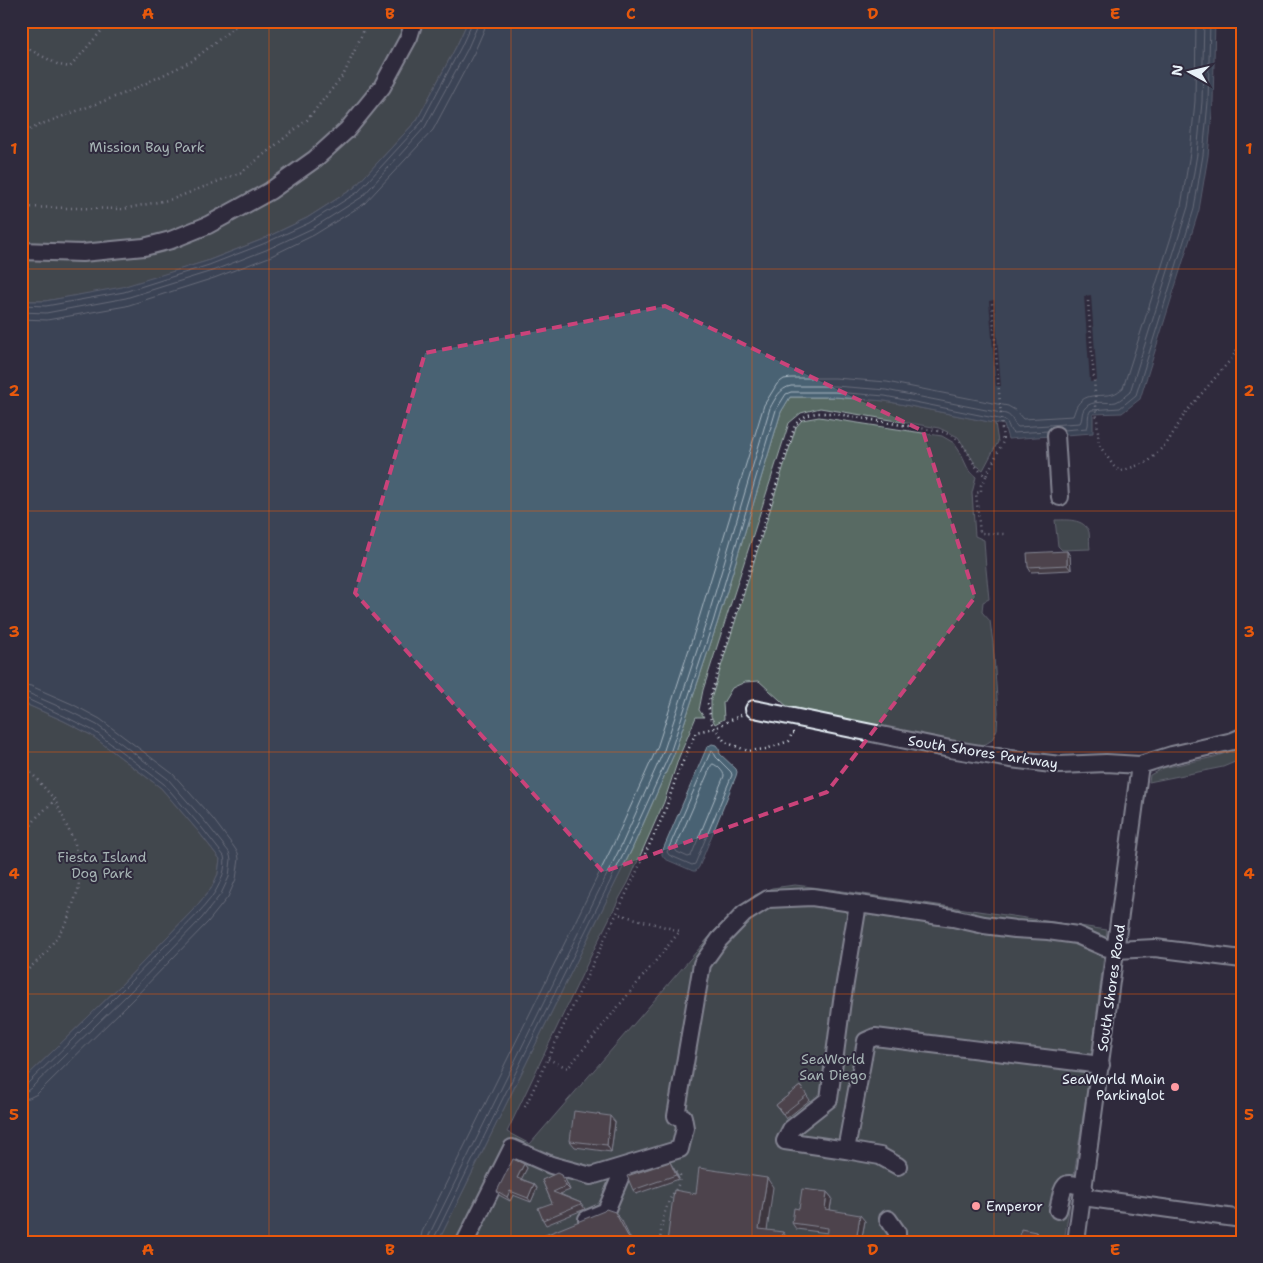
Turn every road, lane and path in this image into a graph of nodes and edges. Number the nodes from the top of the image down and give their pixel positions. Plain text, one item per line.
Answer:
1 (110, 21) edge
2 (242, 21) edge
3 (368, 21) edge
4 (414, 21) edge
5 (21, 45) edge
6 (21, 134) edge
7 (21, 207) edge
8 (21, 251) edge
9 (1088, 301) dead end
10 (992, 303) dead end
11 (1242, 341) edge
12 (1056, 435) dead end
13 (986, 476) junction
14 (1060, 497) dead end
15 (1004, 534) dead end
16 (754, 709) joint
17 (715, 728) junction
18 (799, 734) dead end
19 (1242, 737) edge
20 (21, 761) edge
21 (1140, 765) junction
22 (55, 800) junction
23 (21, 836) edge
24 (858, 904) junction
25 (618, 914) junction
26 (1116, 950) junction
27 (1242, 959) edge
28 (21, 976) edge
29 (548, 1059) junction
30 (1101, 1065) junction
31 (525, 1107) dead end
32 (846, 1150) junction
33 (668, 1152) junction
34 (625, 1166) junction
35 (898, 1166) dead end
36 (1083, 1192) junction
37 (1058, 1210) dead end
38 (1242, 1219) edge
39 (888, 1220) dead end
40 (573, 1225) edge
41 (465, 1242) edge
42 (660, 1242) edge
43 (897, 1242) edge
44 (1076, 1242) edge

1 - 5 path
2 - 6 path
3 - 7 path
4 - 8 street
9 - 11 path
10 - 13 path
12 - 14 street
13 - 15 path
13 - 17 path
16 - 17 path
16 - 21 street, South Shores Parkway
17 - 18 path
17 - 25 path
19 - 21 street, South Shores Parkway
20 - 22 path
21 - 26 street, South Shores Road
22 - 23 path
22 - 28 path
24 - 26 street
24 - 32 street
24 - 33 street
25 - 29 path
25 - 29 path
26 - 27 street
26 - 30 street, South Shores Road
29 - 31 path
30 - 32 street
30 - 36 street, South Shores Road
32 - 35 street
33 - 34 street
33 - 42 path
34 - 40 street
34 - 41 street
36 - 37 street
36 - 38 street
36 - 44 street, South Shores Road
39 - 43 street

